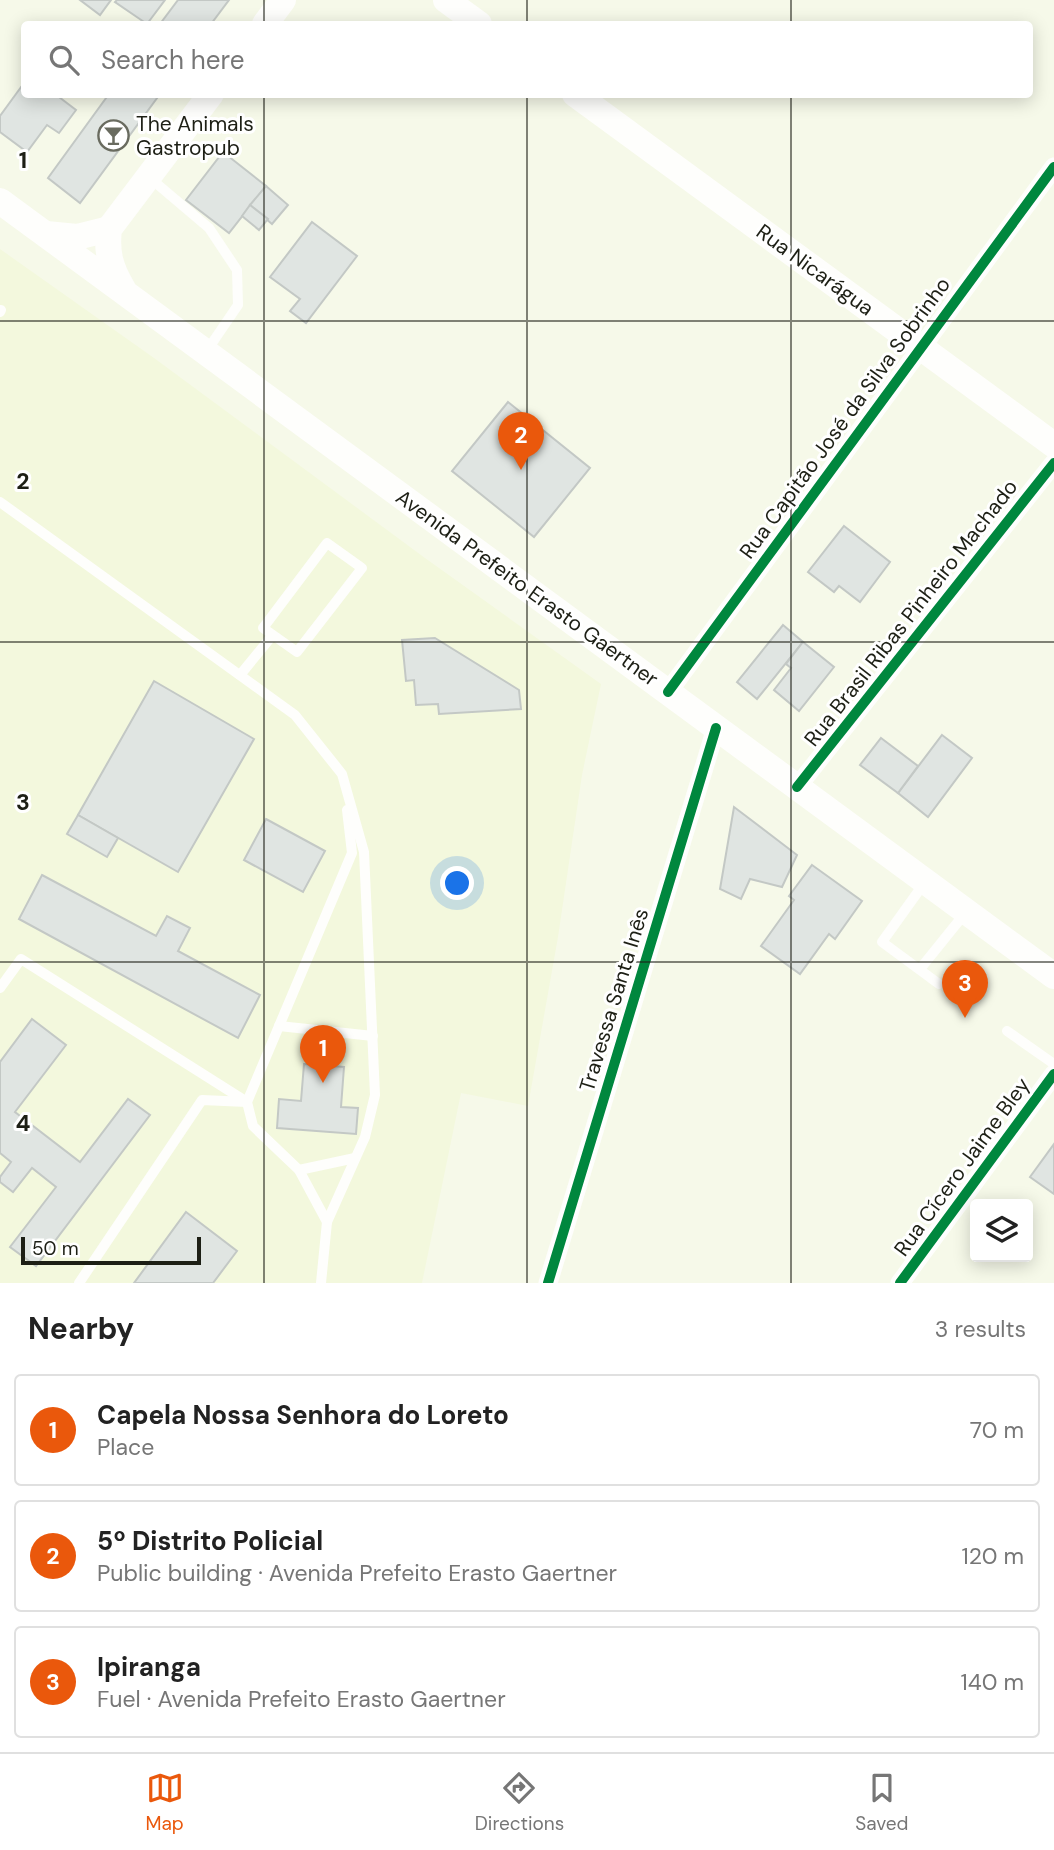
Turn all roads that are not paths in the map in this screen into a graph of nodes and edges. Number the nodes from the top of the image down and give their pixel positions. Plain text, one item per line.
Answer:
1 (283, 0) edge
2 (446, 0) edge
3 (267, 21) edge
4 (475, 21) edge
5 (208, 98) edge
6 (580, 98) edge
7 (1054, 167) edge
8 (149, 177) junction
9 (0, 201) edge
10 (109, 229) junction
11 (45, 234) junction
12 (125, 292) junction
13 (921, 348) junction
14 (206, 352) junction
15 (1054, 445) edge
16 (1054, 463) edge
17 (0, 502) edge
18 (272, 636) junction
19 (240, 675) junction
20 (668, 692) junction
21 (716, 728) junction
22 (342, 774) junction
23 (797, 787) junction
24 (925, 881) junction
25 (966, 911) junction
26 (920, 969) junction
27 (1054, 975) edge
28 (939, 984) dead end
29 (0, 988) edge
30 (279, 1027) junction
31 (1007, 1031) dead end
32 (373, 1036) junction
33 (1054, 1064) edge
34 (1054, 1074) edge
35 (247, 1102) junction
36 (355, 1158) junction
37 (299, 1170) junction
38 (327, 1222) junction
39 (79, 1283) edge
40 (321, 1283) edge
41 (548, 1283) edge
42 (900, 1283) edge

1 - 3 main road
2 - 4 main road
5 - 8 main road
6 - 13 main road, Rua Nicarágua
7 - 13 street, Rua Capitão José da Silva Sobrinho
8 - 10 main road
8 - 14 lane
9 - 11 main road, Avenida Prefeito Erasto Gaertner
10 - 11 main road
10 - 12 main road
11 - 12 main road, Avenida Prefeito Erasto Gaertner
12 - 14 main road, Avenida Prefeito Erasto Gaertner
13 - 15 main road, Rua Nicarágua
13 - 20 street, Rua Capitão José da Silva Sobrinho
14 - 20 main road, Avenida Prefeito Erasto Gaertner
16 - 23 street, Rua Brasil Ribas Pinheiro Machado
17 - 19 lane
18 - 18 lane
18 - 19 lane
19 - 22 lane
20 - 21 main road, Avenida Prefeito Erasto Gaertner
21 - 23 main road, Avenida Prefeito Erasto Gaertner
21 - 41 street, Travessa Santa Inês
22 - 30 lane
22 - 32 lane
23 - 24 main road, Avenida Prefeito Erasto Gaertner
24 - 25 main road, Avenida Prefeito Erasto Gaertner
24 - 26 lane
25 - 26 lane
25 - 27 main road, Avenida Prefeito Erasto Gaertner
26 - 28 lane
29 - 35 lane
30 - 32 lane
30 - 35 lane
31 - 33 lane
32 - 36 lane
34 - 42 street, Rua Cícero Jaime Bley
35 - 37 lane
35 - 39 lane
36 - 37 lane
36 - 38 lane
37 - 38 lane
38 - 40 lane

